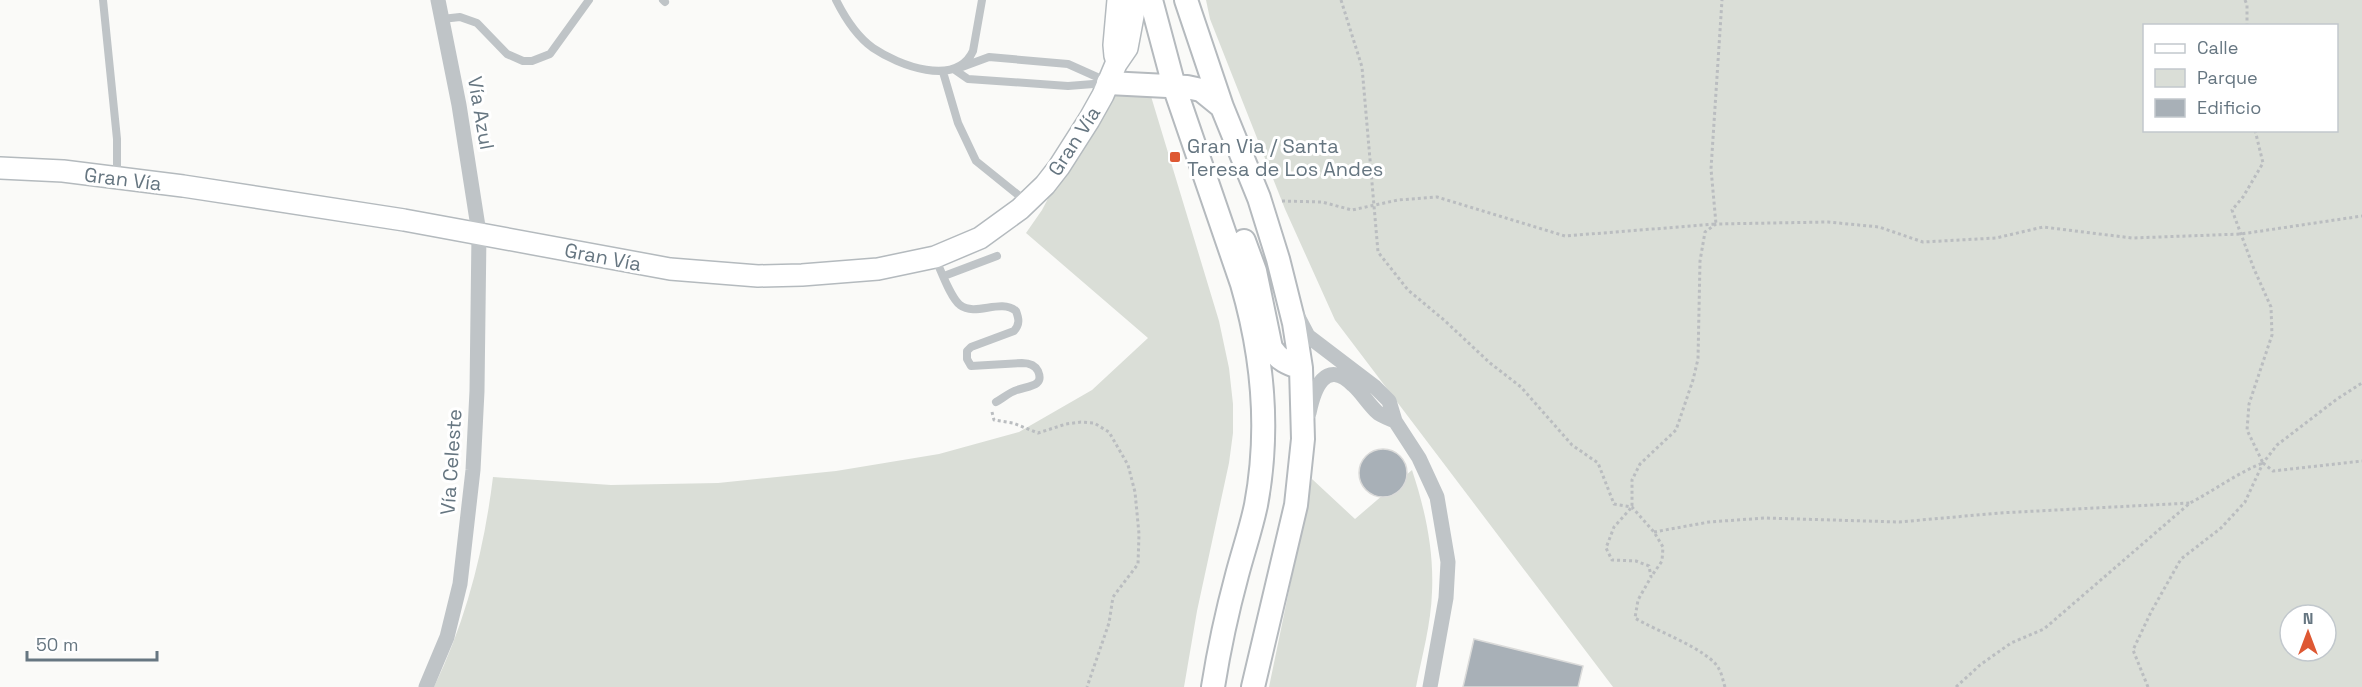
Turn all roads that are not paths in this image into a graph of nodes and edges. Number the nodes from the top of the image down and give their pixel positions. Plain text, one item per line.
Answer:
1 (103, 0) edge
2 (438, 0) edge
3 (590, 0) edge
4 (836, 0) edge
5 (981, 0) edge
6 (1118, 0) edge
7 (1136, 0) edge
8 (1150, 0) edge
9 (1186, 0) edge
10 (442, 19) junction
11 (955, 70) junction
12 (943, 72) junction
13 (1112, 73) junction
14 (1174, 86) junction
15 (1222, 107) junction
16 (0, 168) edge
17 (117, 178) junction
18 (1205, 178) junction
19 (1028, 202) junction
20 (479, 233) junction
21 (997, 256) dead end
22 (940, 267) junction
23 (1289, 300) junction
24 (1301, 368) junction
25 (1351, 383) junction
26 (996, 402) road end
27 (1395, 421) junction
28 (1303, 439) junction
29 (426, 687) edge
30 (1214, 687) edge
31 (1253, 687) edge
32 (1430, 687) edge

1 - 17 lane
2 - 10 street, Vía Azul
3 - 10 lane
4 - 12 lane
5 - 11 lane
6 - 13 main road, Gran Vía
7 - 13 main road, Gran Vía
8 - 14 main road
9 - 15 main road
10 - 20 street, Vía Azul
11 - 12 lane
11 - 13 lane
11 - 13 lane
12 - 19 lane
13 - 14 main road
13 - 19 main road, Gran Vía
14 - 15 main road
14 - 18 main road
15 - 23 main road
16 - 17 main road, Gran Vía
17 - 20 main road, Gran Vía
18 - 24 main road
18 - 30 main road
19 - 22 main road, Gran Vía
20 - 22 main road, Gran Vía
20 - 29 street, Vía Celeste
21 - 22 lane
22 - 26 lane
23 - 24 main road
23 - 27 street
24 - 25 street
24 - 28 main road
25 - 27 street
25 - 28 street
27 - 32 street
28 - 31 main road

